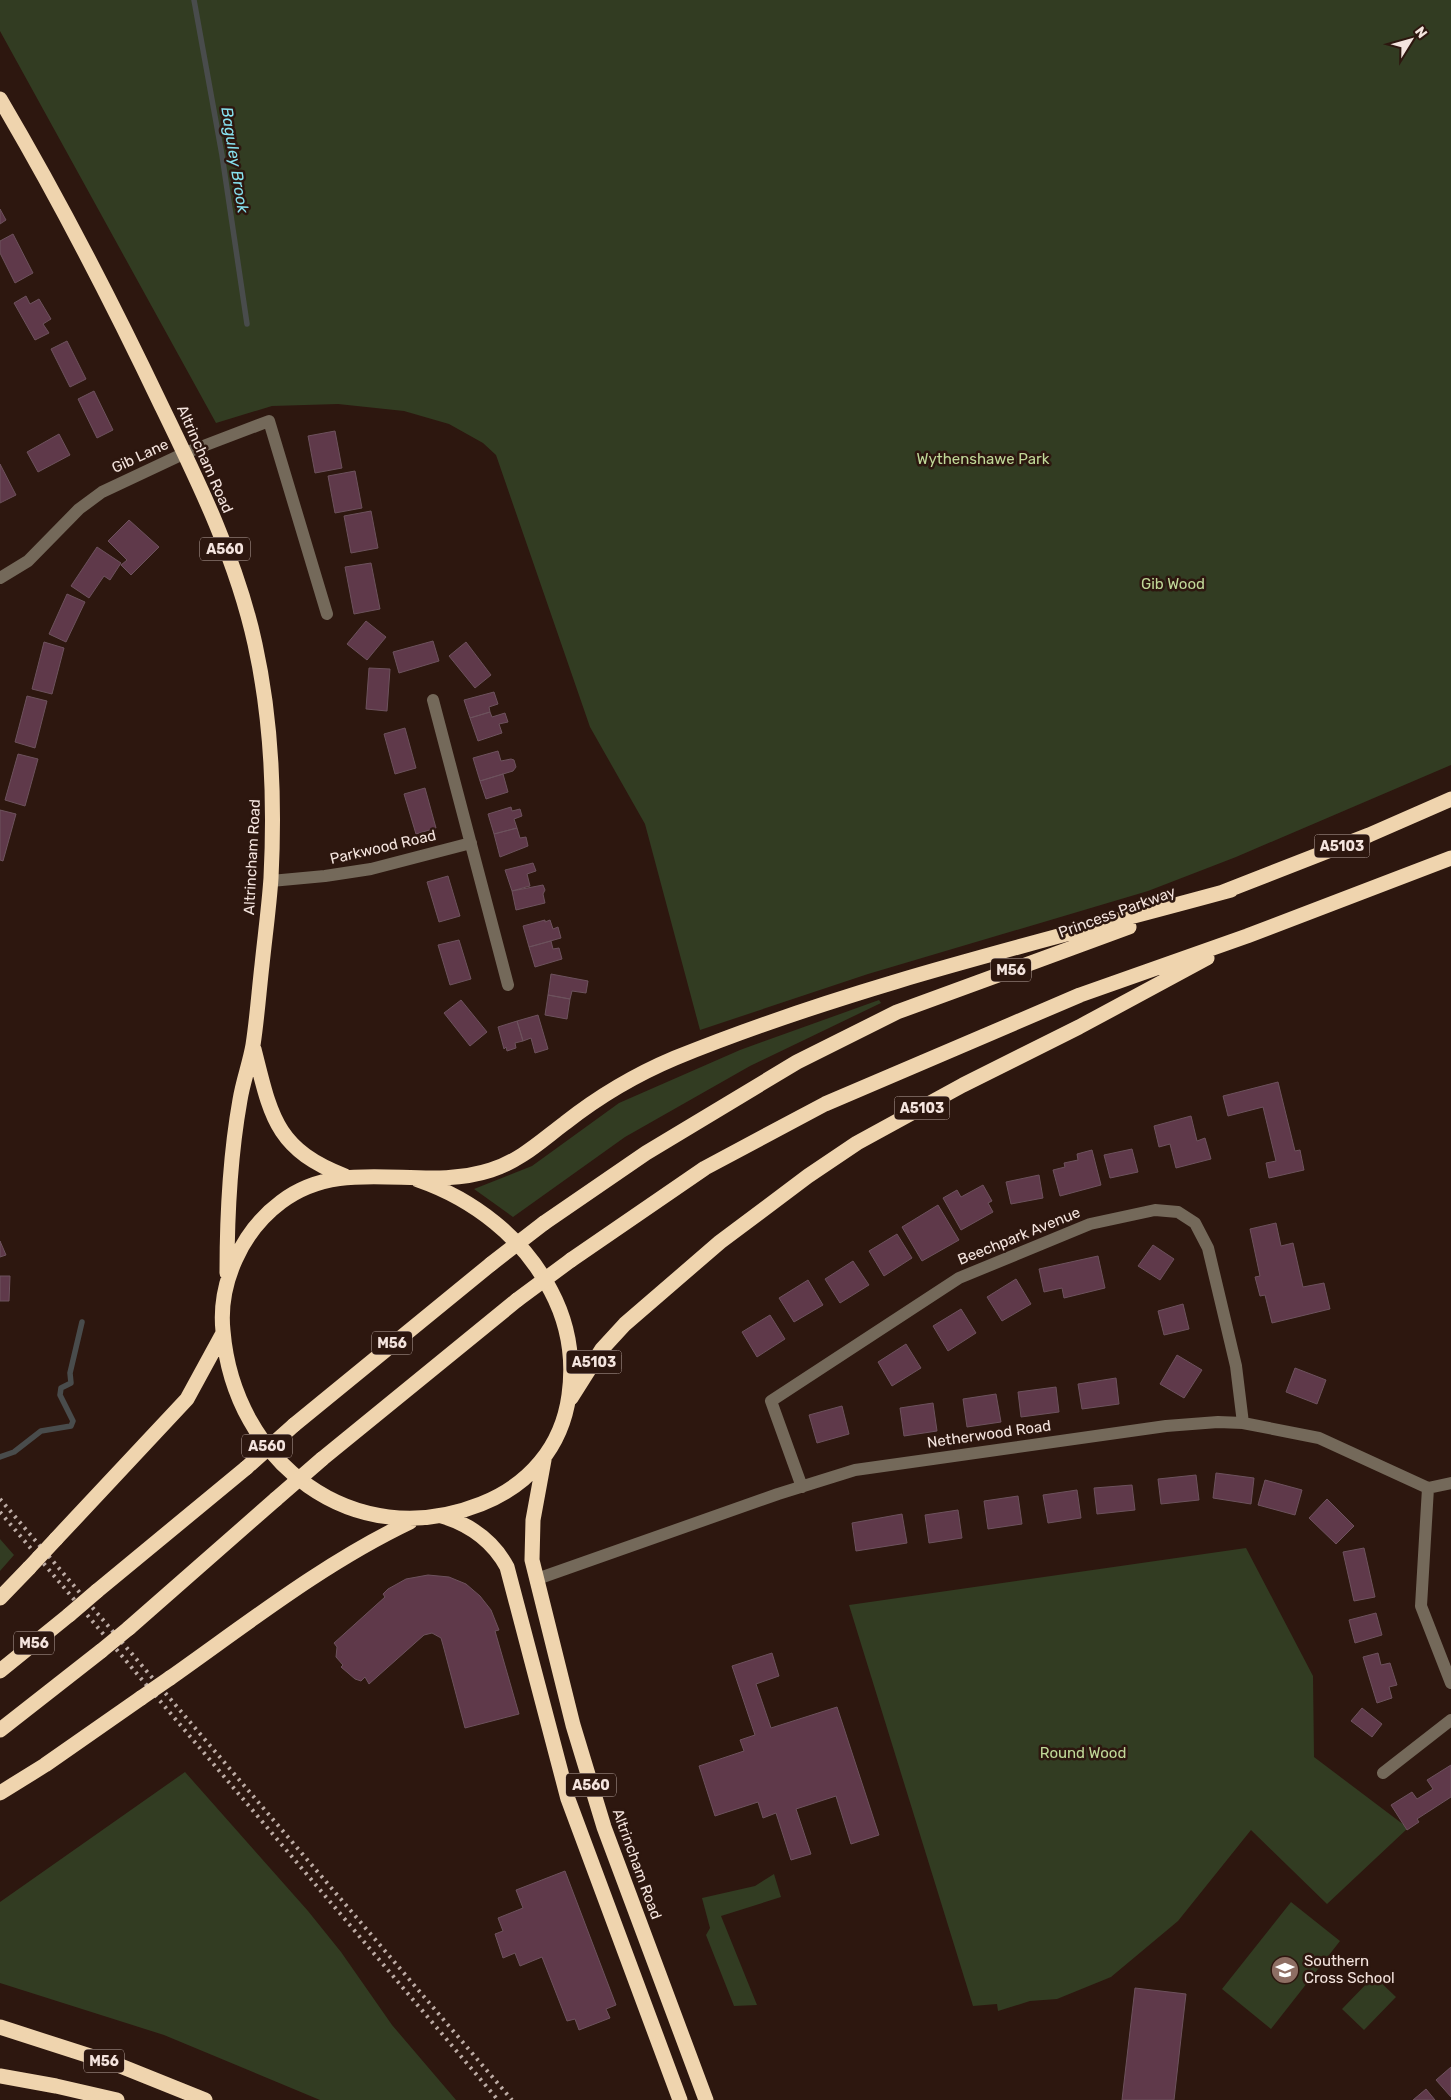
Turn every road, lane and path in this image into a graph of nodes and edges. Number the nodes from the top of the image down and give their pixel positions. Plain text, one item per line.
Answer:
1 (0, 99) edge
2 (184, 453) junction
3 (0, 578) edge
4 (327, 614) dead end
5 (433, 700) dead end
6 (1451, 800) edge
7 (471, 843) junction
8 (1451, 858) edge
9 (271, 881) junction
10 (1231, 890) junction
11 (1247, 936) junction
12 (508, 985) dead end
13 (253, 1045) junction
14 (345, 1176) junction
15 (418, 1180) junction
16 (227, 1284) junction
17 (223, 1332) junction
18 (568, 1403) junction
19 (1243, 1423) junction
20 (545, 1458) junction
21 (1451, 1483) edge
22 (802, 1487) junction
23 (1428, 1488) junction
24 (439, 1515) junction
25 (416, 1519) junction
26 (537, 1579) junction
27 (0, 1598) edge
28 (0, 1671) edge
29 (1451, 1683) edge
30 (1451, 1720) edge
31 (0, 1730) edge
32 (1383, 1773) dead end
33 (0, 1793) edge
34 (0, 2027) edge
35 (0, 2076) edge
36 (117, 2100) edge
37 (205, 2100) edge
38 (680, 2100) edge
39 (706, 2100) edge

1 - 2 highway, Altrincham Road / A560
2 - 3 street, Gib Lane
2 - 4 street, Gib Lane
2 - 9 highway, Altrincham Road / A560
5 - 7 street
6 - 10 highway, Princess Parkway / A5103
7 - 9 street, Parkwood Road
7 - 12 street
8 - 11 highway, A5103
9 - 13 highway, Altrincham Road / A560
10 - 15 highway, A5103
10 - 28 highway, Princess Parkway / M56, bridge
11 - 18 highway, A5103
11 - 31 highway, bridge
13 - 14 highway, Altrincham Road / A560
13 - 16 highway, Altrincham Road / A560
14 - 15 highway, A560
14 - 16 highway, A560
15 - 18 highway, A560
16 - 17 highway, A560
17 - 25 highway, A560
17 - 27 highway, bridge
18 - 20 highway, A560
19 - 22 street, Netherwood Road
19 - 22 street, Beechpark Avenue
19 - 23 street, Netherwood Road
20 - 24 highway, A560
20 - 26 highway, Altrincham Road / A560
21 - 23 street
22 - 26 street, Netherwood Road
23 - 29 street
24 - 25 highway, A560
24 - 38 highway, A560
25 - 33 highway, bridge
26 - 39 highway, Altrincham Road / A560
30 - 32 street
34 - 37 highway, M56
35 - 36 highway, M56

